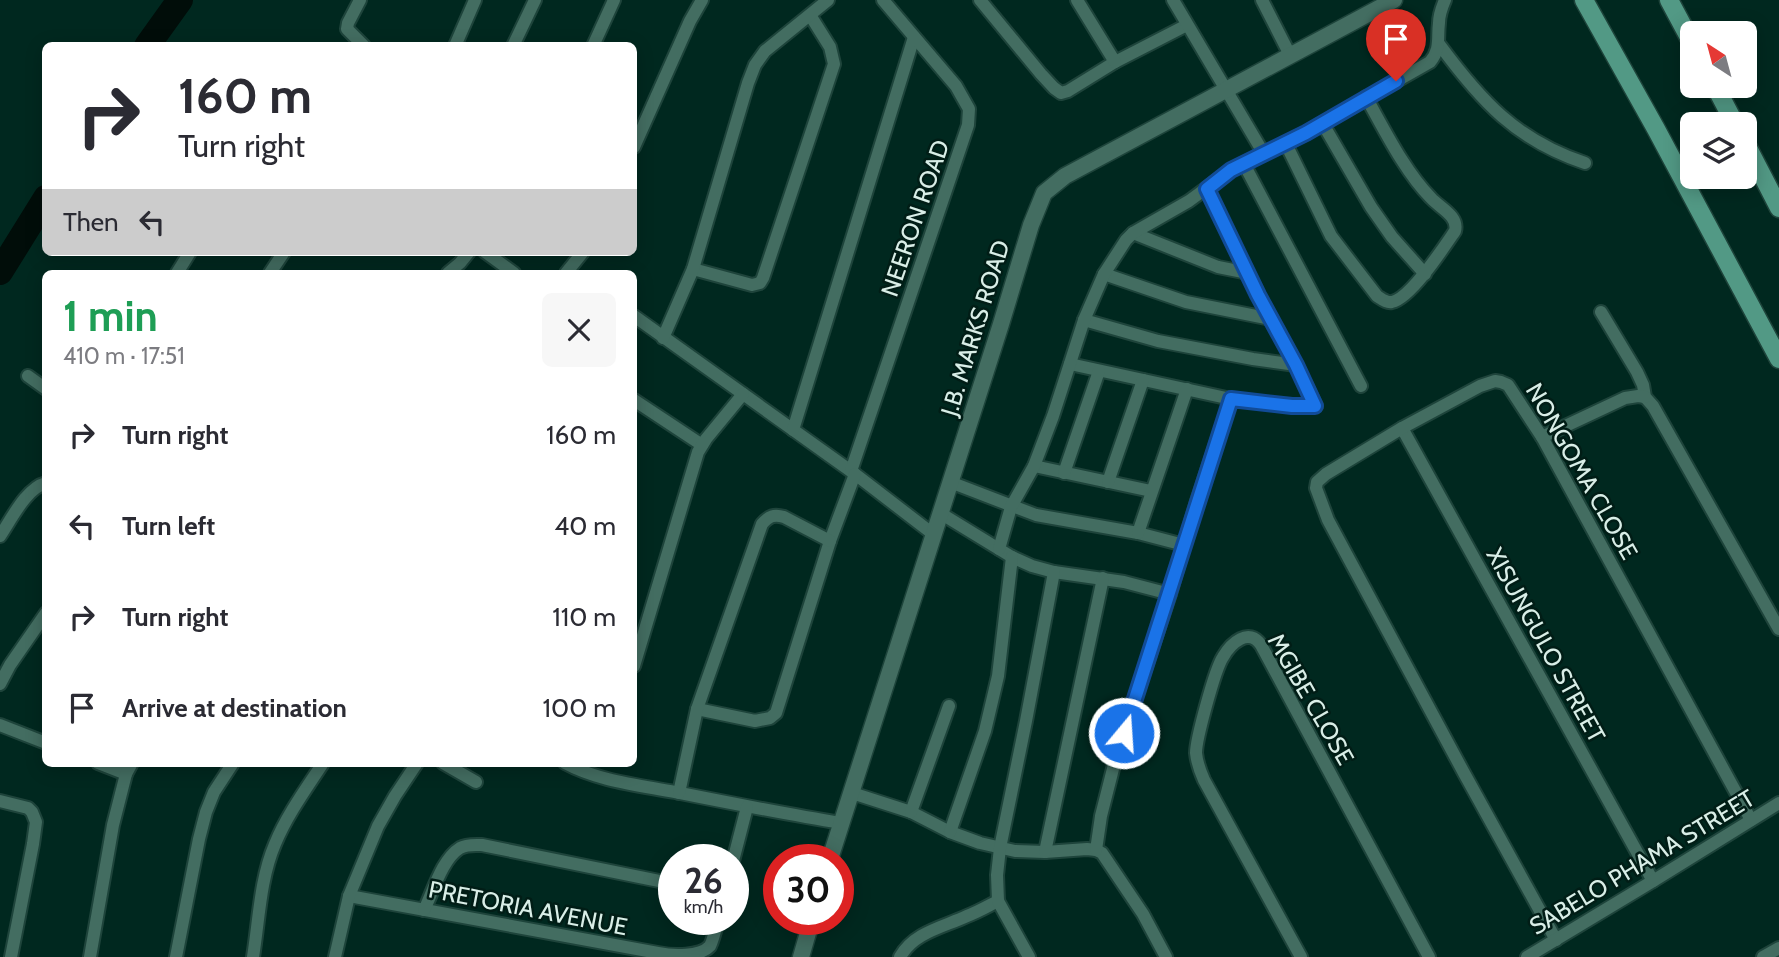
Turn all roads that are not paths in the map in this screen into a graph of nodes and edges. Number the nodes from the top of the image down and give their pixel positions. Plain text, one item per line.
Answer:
1 (360, 0) edge
2 (475, 0) edge
3 (535, 0) edge
4 (614, 0) edge
5 (702, 0) edge
6 (828, 0) edge
7 (883, 0) edge
8 (980, 0) edge
9 (1077, 0) edge
10 (1173, 0) edge
11 (1262, 0) edge
12 (1394, 0) edge
13 (1445, 0) edge
14 (1584, 0) edge
15 (1669, 0) edge
16 (810, 15) junction
17 (1680, 21) edge
18 (1187, 25) junction
19 (914, 37) junction
20 (361, 42) edge
21 (457, 42) edge
22 (515, 42) edge
23 (595, 42) edge
24 (1439, 44) junction
25 (1290, 55) junction
26 (1115, 62) junction
27 (1226, 90) junction
28 (1366, 97) junction
29 (1322, 124) junction
30 (637, 140) edge
31 (1286, 144) junction
32 (1264, 154) junction
33 (1244, 163) junction
34 (1585, 163) dead end
35 (1757, 165) edge
36 (1207, 189) junction
37 (1779, 208) edge
38 (1133, 233) junction
39 (466, 256) edge
40 (491, 256) edge
41 (693, 269) junction
42 (452, 270) edge
43 (510, 270) edge
44 (1248, 273) junction
45 (1104, 274) junction
46 (1425, 274) junction
47 (1601, 312) dead end
48 (637, 318) edge
49 (1271, 319) junction
50 (1084, 320) junction
51 (663, 338) junction
52 (1779, 359) edge
53 (1070, 364) junction
54 (1296, 365) junction
55 (1099, 371) junction
56 (27, 376) dead end
57 (1143, 380) junction
58 (42, 386) edge
59 (1361, 386) dead end
60 (1187, 388) junction
61 (743, 394) junction
62 (1645, 397) junction
63 (1231, 399) junction
64 (637, 402) edge
65 (1402, 428) junction
66 (793, 430) junction
67 (1542, 437) junction
68 (702, 445) junction
69 (1034, 467) junction
70 (853, 472) junction
71 (1064, 473) junction
72 (950, 482) junction
73 (1108, 482) junction
74 (42, 483) edge
75 (1151, 491) junction
76 (1011, 507) junction
77 (940, 513) junction
78 (1138, 533) junction
79 (933, 534) junction
80 (0, 536) edge
81 (830, 541) junction
82 (1184, 545) junction
83 (999, 549) junction
84 (1012, 557) junction
85 (1054, 572) junction
86 (1103, 578) junction
87 (1170, 594) junction
88 (42, 619) edge
89 (1779, 629) edge
90 (637, 656) edge
91 (0, 684) edge
92 (948, 706) dead end
93 (697, 709) junction
94 (0, 725) edge
95 (42, 741) edge
96 (230, 767) edge
97 (320, 767) edge
98 (414, 767) edge
99 (450, 767) edge
100 (572, 767) edge
101 (129, 769) edge
102 (477, 782) dead end
103 (679, 793) junction
104 (852, 793) junction
105 (0, 801) edge
106 (1779, 803) edge
107 (747, 807) junction
108 (911, 811) junction
109 (1751, 820) junction
110 (841, 823) junction
111 (950, 832) junction
112 (737, 844) edge
113 (835, 844) edge
114 (1000, 848) junction
115 (1096, 850) junction
116 (1045, 852) junction
117 (658, 881) edge
118 (1653, 881) junction
119 (349, 896) junction
120 (998, 901) junction
121 (424, 910) junction
122 (713, 935) edge
123 (807, 935) edge
124 (1556, 940) junction
125 (1779, 948) edge
126 (11, 957) edge
127 (90, 957) edge
128 (176, 957) edge
129 (253, 957) edge
130 (335, 957) edge
131 (801, 957) edge
132 (900, 957) edge
133 (1029, 957) edge
134 (1166, 957) edge
135 (1301, 957) edge
136 (1429, 957) edge
137 (1527, 957) edge
138 (1763, 957) edge

1 - 20 street
2 - 21 street
3 - 22 street
4 - 23 street
5 - 30 street
6 - 16 street
7 - 19 street, NEERON ROAD
8 - 26 street
9 - 26 street
10 - 18 street
11 - 25 street
12 - 25 street, J.B. MARKS ROAD
13 - 24 street
14 - 52 main road
15 - 17 main road
16 - 41 street
16 - 41 street
18 - 26 street
18 - 27 street
19 - 66 street
19 - 70 street, NEERON ROAD
24 - 28 street
24 - 34 street
25 - 27 street, J.B. MARKS ROAD
27 - 32 street
27 - 72 street, J.B. MARKS ROAD
28 - 29 street
28 - 46 street
29 - 31 street
29 - 46 street
31 - 32 street
31 - 46 street
32 - 33 street
33 - 36 street
33 - 59 street
35 - 37 main road
36 - 38 street
36 - 44 street
38 - 44 street
38 - 45 street
39 - 42 street
40 - 43 street
41 - 51 street
44 - 49 street
45 - 49 street
45 - 50 street
47 - 62 street
48 - 51 street
49 - 54 street
50 - 53 street
50 - 54 street
51 - 61 street
53 - 55 street
53 - 69 street
54 - 63 street
55 - 57 street
55 - 71 street
56 - 58 street
57 - 60 street
57 - 73 street
60 - 63 street
60 - 75 street
61 - 66 street
61 - 68 street
62 - 67 street
62 - 89 street
63 - 82 street
64 - 68 street
65 - 67 street, NONGOMA CLOSE
65 - 118 street, XISUNGULO STREET
65 - 124 street, NONGOMA CLOSE
66 - 70 street
67 - 109 street, NONGOMA CLOSE
68 - 90 street
69 - 71 street
69 - 76 street
70 - 79 street
70 - 81 street, NEERON ROAD
71 - 73 street
72 - 76 street
72 - 77 street, J.B. MARKS ROAD
73 - 75 street
74 - 80 street
75 - 78 street
76 - 78 street
76 - 83 street
77 - 79 street, J.B. MARKS ROAD
77 - 83 street
78 - 82 street
79 - 104 street, J.B. MARKS ROAD
81 - 93 street, NEERON ROAD
81 - 93 street
82 - 87 street
83 - 84 street
84 - 85 street
84 - 111 street
85 - 86 street
85 - 114 street
86 - 87 street
86 - 116 street
87 - 115 street
88 - 91 street
92 - 108 street
93 - 103 street
94 - 95 street
96 - 128 street
97 - 129 street
98 - 119 street
99 - 102 street
100 - 103 street
101 - 127 street
103 - 107 street
104 - 108 street
104 - 110 street, J.B. MARKS ROAD
105 - 126 street
106 - 109 street, SABELO PHAMA STREET
107 - 110 street
107 - 112 street
108 - 111 street
109 - 118 street, SABELO PHAMA STREET
110 - 113 street, J.B. MARKS ROAD
111 - 114 street
114 - 116 street
114 - 120 street
115 - 116 street
115 - 134 street
117 - 121 street
118 - 124 street, SABELO PHAMA STREET
119 - 121 street, PRETORIA AVENUE
119 - 130 street
120 - 132 street
120 - 133 street
121 - 122 street, PRETORIA AVENUE
123 - 131 street
124 - 137 street, SABELO PHAMA STREET
125 - 138 street
135 - 136 street, MGIBE CLOSE

